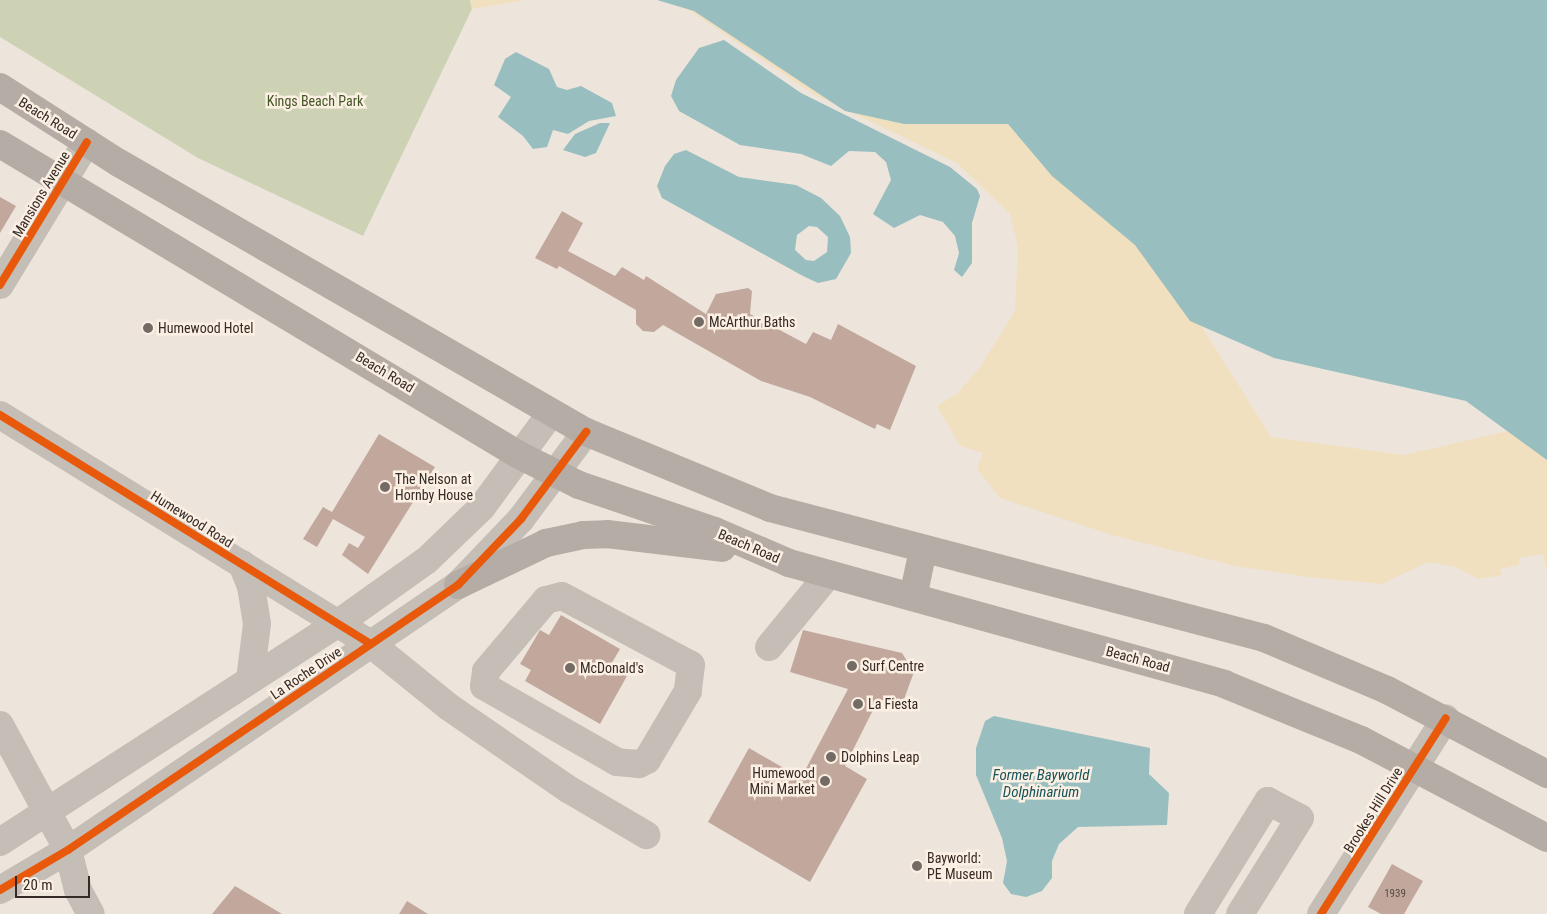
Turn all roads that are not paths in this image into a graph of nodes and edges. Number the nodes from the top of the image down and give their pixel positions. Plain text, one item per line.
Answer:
1 (0, 87) edge
2 (87, 142) junction
3 (0, 144) edge
4 (63, 182) junction
5 (0, 285) edge
6 (552, 414) junction
7 (0, 415) edge
8 (586, 432) junction
9 (519, 455) junction
10 (554, 473) junction
11 (923, 550) junction
12 (789, 563) junction
13 (242, 564) junction
14 (828, 575) junction
15 (458, 585) junction
16 (913, 597) junction
17 (337, 624) junction
18 (371, 644) junction
19 (769, 647) dead end
20 (250, 680) junction
21 (484, 686) junction
22 (440, 700) junction
23 (1446, 718) junction
24 (0, 725) edge
25 (1414, 769) junction
26 (1547, 774) edge
27 (46, 815) junction
28 (646, 835) dead end
29 (2, 836) edge
30 (1547, 838) edge
31 (68, 850) junction
32 (35, 870) junction
33 (0, 890) edge
34 (78, 890) junction
35 (91, 914) edge
36 (1198, 914) edge
37 (1240, 914) edge
38 (1321, 914) edge

1 - 2 main road, Beach Road
2 - 4 street, Mansions Avenue
2 - 6 main road, Beach Road
3 - 4 main road, Beach Road
4 - 5 street, Mansions Avenue
4 - 9 main road, Beach Road
6 - 8 main road, Beach Road
6 - 9 street, La Roche Drive
7 - 13 street, Humewood Road
8 - 10 street, La Roche Drive
8 - 11 main road, Beach Road
9 - 10 main road, Beach Road
9 - 17 street, La Roche Drive
10 - 12 main road, Beach Road
10 - 15 street, La Roche Drive
11 - 16 main road
11 - 23 main road, Beach Road
12 - 14 main road, Beach Road
12 - 15 main road
13 - 17 street, Humewood Road
13 - 20 street
14 - 16 main road, Beach Road
14 - 19 street
15 - 18 street, La Roche Drive
16 - 25 main road, Beach Road
17 - 18 street, Humewood Road
17 - 20 street, La Roche Drive
18 - 22 street, Humewood Road
18 - 31 street, La Roche Drive
20 - 27 street, La Roche Drive
21 - 21 street
21 - 22 street
22 - 28 street, Humewood Road
23 - 25 street, Brookes Hill Drive
23 - 26 main road, Beach Road
24 - 27 street
25 - 30 main road, Beach Road
25 - 38 street, Brookes Hill Drive
27 - 29 street, La Roche Drive
27 - 31 street
29 - 32 street
31 - 32 street, La Roche Drive
31 - 34 street
32 - 33 street, La Roche Drive
32 - 34 street
34 - 35 street
36 - 37 street

